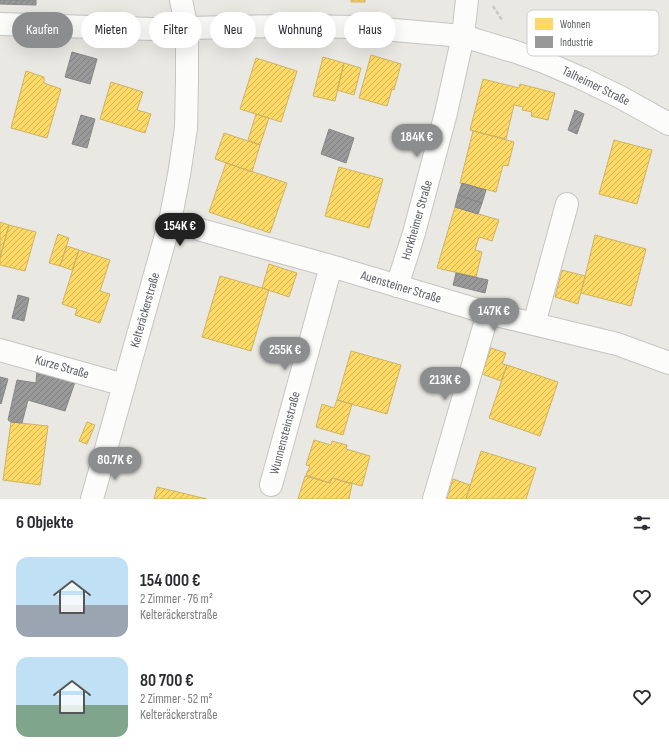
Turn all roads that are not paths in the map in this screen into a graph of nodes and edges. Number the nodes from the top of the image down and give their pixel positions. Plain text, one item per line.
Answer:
1 (181, 0) edge
2 (466, 0) edge
3 (184, 12) edge
4 (0, 24) edge
5 (202, 28) edge
6 (149, 29) edge
7 (463, 36) junction
8 (187, 48) edge
9 (527, 56) edge
10 (527, 56) edge
11 (669, 124) edge
12 (567, 204) dead end
13 (201, 230) dead end
14 (331, 266) junction
15 (397, 286) junction
16 (488, 313) junction
17 (534, 324) junction
18 (0, 350) edge
19 (669, 363) edge
20 (124, 385) junction
21 (271, 484) dead end
22 (92, 499) edge
23 (434, 499) edge

1 - 3 street, Kelteräckerstraße
2 - 7 street, Horkheimer Straße
4 - 6 street, Talheimer Straße
5 - 7 street, Talheimer Straße
7 - 10 street, Talheimer Straße
7 - 15 street, Horkheimer Straße
8 - 20 street, Kelteräckerstraße
9 - 11 street, Talheimer Straße
12 - 17 street
13 - 14 street, Auensteiner Straße
14 - 15 street, Auensteiner Straße
14 - 21 street, Wunnensteinstraße
15 - 16 street, Auensteiner Straße
16 - 17 street, Auensteiner Straße
16 - 23 street
17 - 19 street, Auensteiner Straße
18 - 20 street, Kurze Straße
20 - 22 street, Kelteräckerstraße

